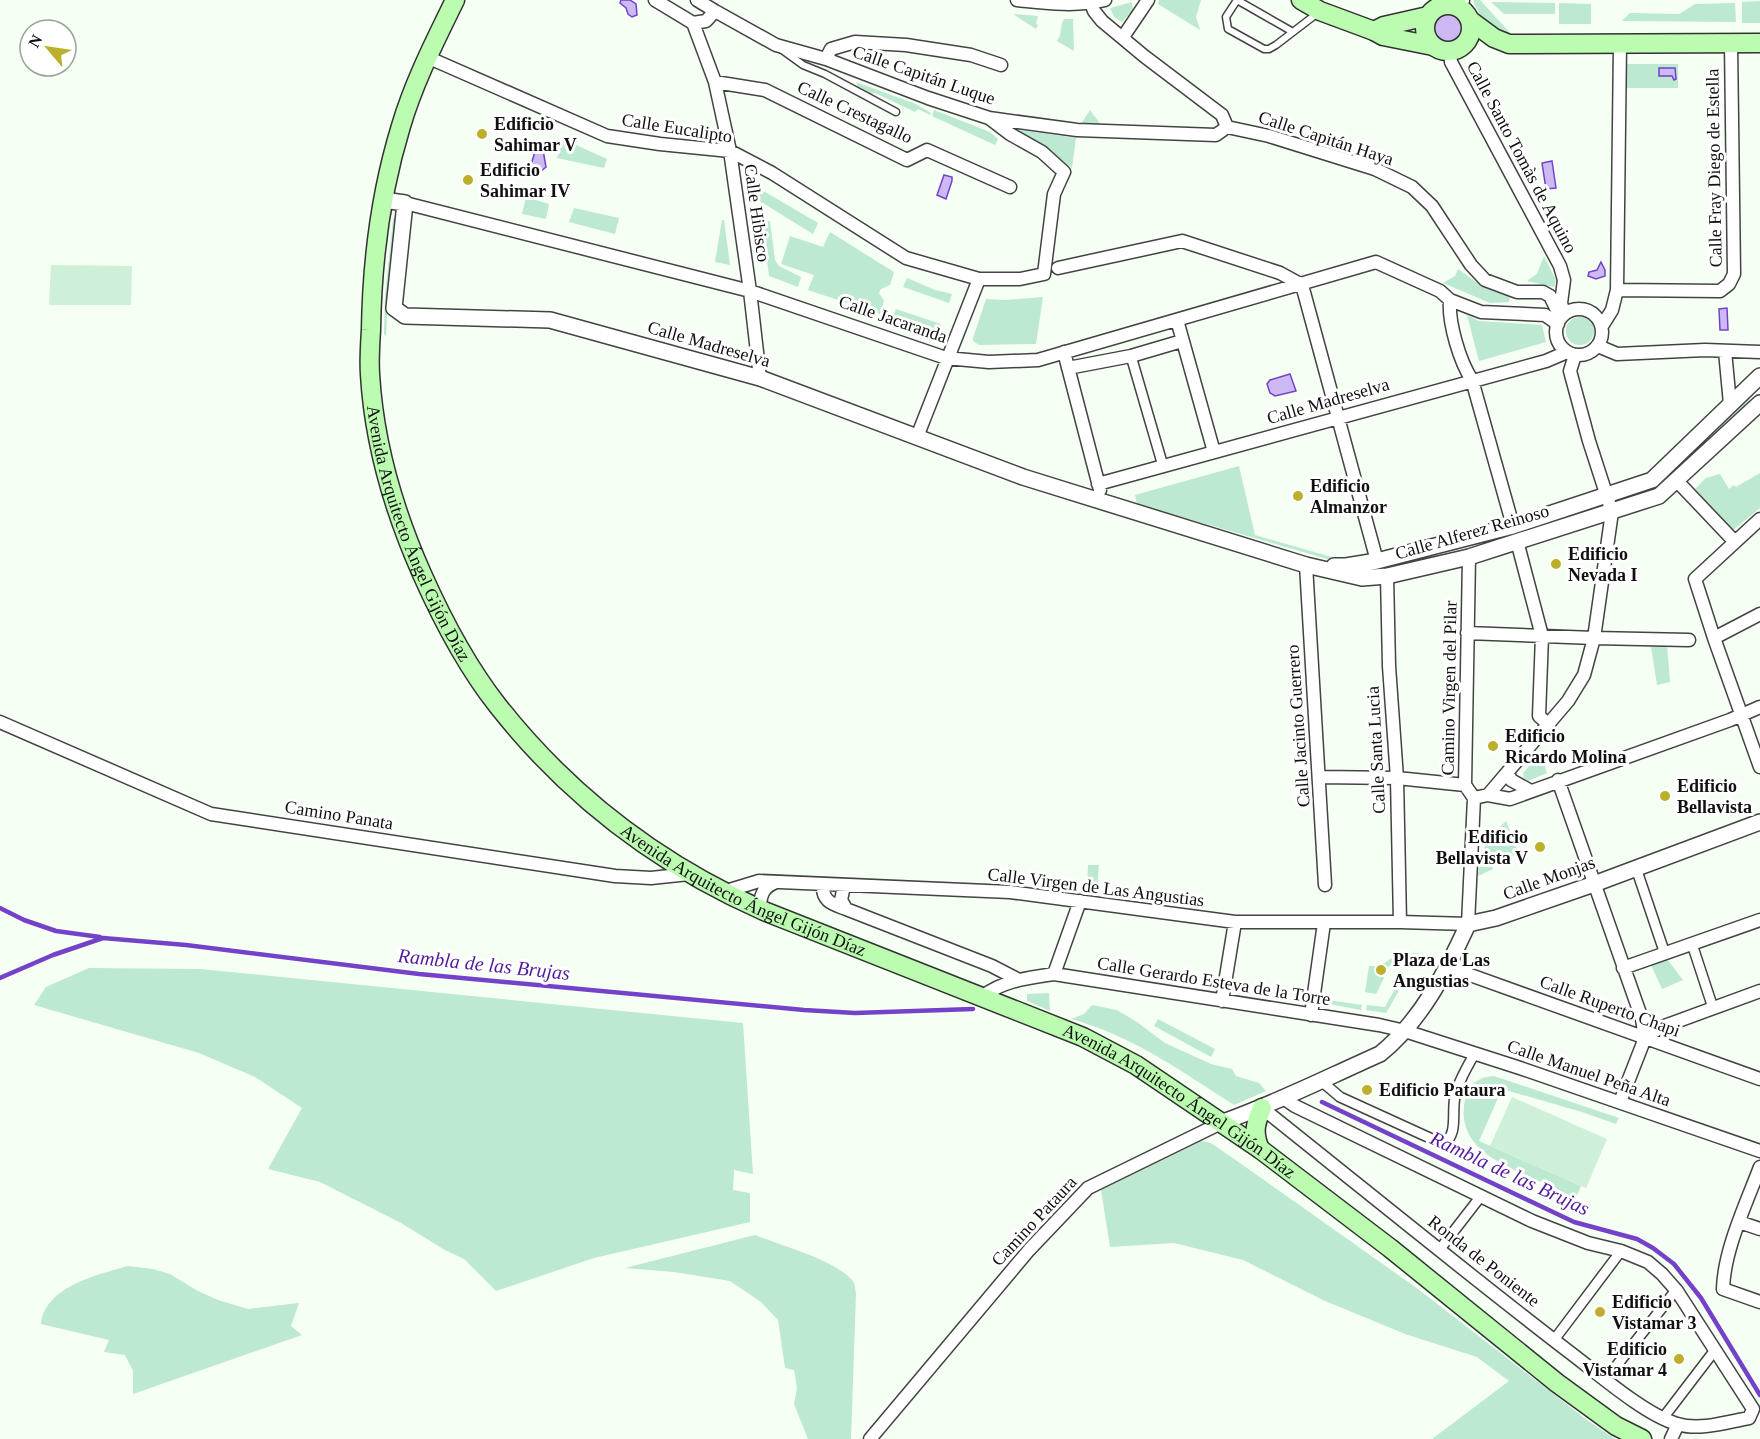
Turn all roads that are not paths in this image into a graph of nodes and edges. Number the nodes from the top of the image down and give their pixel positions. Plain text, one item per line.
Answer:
1 (455, 0) edge
2 (655, 0) edge
3 (697, 0) edge
4 (1017, 0) edge
5 (1105, 0) edge
6 (1148, 0) edge
7 (1237, 0) edge
8 (1301, 0) edge
9 (1091, 2) edge
10 (1437, 8) edge
11 (1465, 10) edge
12 (715, 11) junction
13 (1320, 11) junction
14 (693, 23) junction
15 (1374, 31) junction
16 (1293, 32) junction
17 (1123, 37) junction
18 (1509, 44) junction
19 (1620, 44) junction
20 (1731, 44) junction
21 (1760, 44) edge
22 (776, 45) junction
23 (1448, 48) junction
24 (427, 57) junction
25 (826, 59) junction
26 (1001, 65) dead end
27 (715, 82) junction
28 (896, 112) dead end
29 (989, 118) junction
30 (1227, 127) junction
31 (730, 151) junction
32 (1010, 187) dead end
33 (383, 200) junction
34 (405, 203) junction
35 (1058, 268) dead end
36 (978, 279) junction
37 (1302, 285) junction
38 (1617, 290) junction
39 (750, 291) junction
40 (1450, 300) junction
41 (1561, 319) junction
42 (1177, 320) junction
43 (1602, 326) junction
44 (1182, 341) junction
45 (1598, 346) junction
46 (1725, 351) junction
47 (1064, 352) junction
48 (1760, 352) edge
49 (1571, 353) junction
50 (1131, 356) junction
51 (946, 358) junction
52 (1068, 368) junction
53 (1760, 376) edge
54 (760, 378) junction
55 (1472, 380) junction
56 (1760, 403) edge
57 (1730, 404) junction
58 (1338, 419) junction
59 (917, 437) junction
60 (1214, 452) junction
61 (1163, 466) junction
62 (1677, 481) junction
63 (1098, 484) junction
64 (1607, 496) junction
65 (1103, 503) junction
66 (1612, 512) junction
67 (1760, 519) edge
68 (1514, 525) junction
69 (1516, 541) junction
70 (1735, 542) junction
71 (1469, 557) junction
72 (1377, 561) junction
73 (1306, 565) junction
74 (1387, 576) junction
75 (1760, 614) edge
76 (1467, 633) junction
77 (1542, 636) junction
78 (1594, 638) junction
79 (1714, 638) junction
80 (1689, 640) dead end
81 (1760, 707) edge
82 (1742, 715) junction
83 (0, 722) edge
84 (1549, 725) junction
85 (1760, 766) edge
86 (1508, 773) junction
87 (1320, 777) junction
88 (1397, 778) junction
89 (1558, 780) junction
90 (1465, 784) junction
91 (1530, 790) junction
92 (1488, 795) junction
93 (1474, 798) junction
94 (1760, 822) edge
95 (1636, 868) junction
96 (689, 874) junction
97 (777, 882) junction
98 (1594, 884) junction
99 (823, 885) junction
100 (1325, 885) dead end
101 (844, 886) junction
102 (722, 892) junction
103 (1080, 901) junction
104 (846, 909) junction
105 (764, 911) junction
106 (1760, 920) edge
107 (1235, 922) junction
108 (1400, 922) junction
109 (1324, 923) junction
110 (1468, 924) junction
111 (1692, 944) junction
112 (1665, 954) junction
113 (1448, 967) junction
114 (1623, 968) junction
115 (1054, 974) junction
116 (1017, 980) junction
117 (1760, 991) edge
118 (983, 996) junction
119 (1222, 1001) junction
120 (1713, 1008) junction
121 (1311, 1015) junction
122 (1405, 1031) junction
123 (1645, 1038) junction
124 (1475, 1053) junction
125 (1760, 1079) edge
126 (1320, 1080) junction
127 (1282, 1097) junction
128 (1620, 1102) junction
129 (1262, 1108) junction
130 (1223, 1122) junction
131 (1260, 1149) junction
132 (1760, 1151) edge
133 (1760, 1167) edge
134 (1481, 1196) junction
135 (1739, 1222) junction
136 (1760, 1229) edge
137 (1440, 1249) junction
138 (1621, 1251) junction
139 (1676, 1290) junction
140 (1760, 1302) edge
141 (1554, 1340) junction
142 (1715, 1350) junction
143 (1606, 1379) junction
144 (1663, 1418) junction
145 (1678, 1424) junction
146 (870, 1439) edge
147 (1642, 1439) edge
148 (1671, 1439) edge

1 - 24 main road, Avenida Arquitecto Ángel Gijón Díaz
2 - 14 street
3 - 12 street, Calle Capitán Luque
4 - 9 street
5 - 9 street
6 - 17 street
7 - 16 lane
7 - 16 lane
8 - 13 main road
9 - 17 street
10 - 11 main road
10 - 15 main road
10 - 23 main road
11 - 18 main road
11 - 23 main road
12 - 14 street
12 - 22 street, Calle Capitán Luque
13 - 15 main road
13 - 16 lane
14 - 27 street, Calle Hibisco
15 - 23 main road
17 - 30 street
18 - 19 main road
18 - 23 main road
19 - 20 main road
19 - 38 street
20 - 21 main road
20 - 38 street, Calle Fray Diego de Estella
22 - 25 street, Calle Capitán Luque
22 - 28 lane
23 - 41 street, Calle Santo Tomàs de Aquino
24 - 31 street, Calle Eucalipto
24 - 33 main road, Avenida Arquitecto Ángel Gijón Díaz
25 - 26 street
25 - 29 street, Calle Capitán Luque
27 - 31 street, Calle Hibisco
27 - 32 street, Calle Crestagallo
29 - 30 street, Calle Capitán Luque
29 - 36 street, Calle Eucalipto
30 - 41 street, Calle Capitán Haya
31 - 36 street, Calle Eucalipto
31 - 39 street, Calle Hibisco
33 - 34 street, Calle Jacaranda
33 - 96 main road, Avenida Arquitecto Ángel Gijón Díaz
34 - 39 street, Calle Jacaranda
34 - 54 street, Calle Madreselva
35 - 37 street
36 - 51 street
37 - 40 street, Calle Jacaranda
37 - 42 street, Calle Jacaranda
37 - 58 street
38 - 43 street
39 - 51 street, Calle Jacaranda
39 - 54 street, Calle Hibisco
40 - 41 street, Calle Jacaranda
40 - 55 street
41 - 43 street
41 - 49 street
42 - 44 street
42 - 47 street, Calle Jacaranda
43 - 45 street
44 - 50 street
44 - 60 street
45 - 46 street
45 - 49 street
46 - 48 street
46 - 57 street
47 - 51 street, Calle Jacaranda
47 - 52 street
49 - 55 street, Calle Madreselva
49 - 64 street
50 - 52 street
50 - 61 street
51 - 59 street
52 - 63 street
53 - 57 street, Calle Alferez Reinoso
54 - 59 street, Calle Madreselva
55 - 58 street, Calle Madreselva
55 - 68 street
56 - 62 street, Calle Alferez Reinoso
57 - 64 street, Calle Alferez Reinoso
58 - 60 street, Calle Madreselva
58 - 72 street
59 - 65 street, Calle Madreselva
60 - 61 street, Calle Madreselva
61 - 63 street, Calle Madreselva
62 - 66 street, Calle Alferez Reinoso
62 - 70 street
63 - 65 street
64 - 66 street
64 - 68 street, Calle Alferez Reinoso
65 - 73 street, Calle Alferez Reinoso
66 - 69 street, Calle Alferez Reinoso
66 - 78 street
67 - 70 street
68 - 72 street, Calle Alferez Reinoso
69 - 71 street, Calle Alferez Reinoso
69 - 77 street
70 - 79 street
71 - 74 street, Calle Alferez Reinoso
71 - 76 street, Camino Virgen del Pilar
72 - 73 street, Calle Alferez Reinoso
73 - 74 street, Calle Alferez Reinoso
73 - 87 street, Calle Jacinto Guerrero
74 - 88 street, Calle Santa Lucia
75 - 79 street
76 - 77 street
76 - 90 street, Camino Virgen del Pilar
77 - 78 street
77 - 84 street
78 - 80 street
78 - 84 street
79 - 82 street
81 - 82 street
82 - 85 street
82 - 89 street
83 - 96 street, Camino Panata
84 - 86 street
86 - 91 street
86 - 92 street
87 - 88 street
87 - 100 street, Calle Jacinto Guerrero
88 - 90 street
88 - 108 street, Calle Santa Lucia
89 - 91 street
89 - 98 street
90 - 93 street, Camino Virgen del Pilar
91 - 92 street
92 - 93 street
93 - 110 street, Camino Virgen del Pilar
94 - 95 street, Calle Monjas
95 - 98 street, Calle Monjas
95 - 112 street
96 - 102 main road, Avenida Arquitecto Ángel Gijón Díaz
97 - 99 street, Calle Virgen de Las Angustias
97 - 102 street, Calle Virgen de Las Angustias
97 - 105 street
98 - 110 street, Calle Monjas
98 - 114 street
99 - 101 street, Calle Virgen de Las Angustias
99 - 104 street
101 - 103 street, Calle Virgen de Las Angustias
101 - 104 street
102 - 105 main road, Avenida Arquitecto Ángel Gijón Díaz
103 - 107 street, Calle Virgen de Las Angustias
103 - 115 street
104 - 116 street
105 - 118 main road, Avenida Arquitecto Ángel Gijón Díaz
106 - 111 street
107 - 109 street, Calle Virgen de Las Angustias
107 - 119 street
108 - 109 street, Calle Virgen de Las Angustias
108 - 110 street, Calle Virgen de Las Angustias
109 - 121 street
110 - 113 street
111 - 112 street
111 - 120 street
112 - 114 street
113 - 122 street
113 - 123 street, Calle Ruperto Chapi
114 - 123 street
115 - 116 street, Calle Gerardo Esteva de la Torre
115 - 119 street, Calle Gerardo Esteva de la Torre
116 - 118 street, Calle Gerardo Esteva de la Torre
117 - 120 street
118 - 130 main road, Avenida Arquitecto Ángel Gijón Díaz
119 - 121 street, Calle Gerardo Esteva de la Torre
120 - 123 street
121 - 122 street, Calle Gerardo Esteva de la Torre
122 - 124 street, Calle Manuel Peña Alta
122 - 126 street, Camino Pataura
123 - 125 street, Calle Ruperto Chapi
123 - 128 street
124 - 126 street
124 - 128 street, Calle Manuel Peña Alta
126 - 127 street, Camino Pataura
127 - 129 street, Camino Pataura
127 - 134 street
128 - 132 street, Calle Manuel Peña Alta
129 - 130 street, Camino Pataura
129 - 131 main road
129 - 137 street, Ronda de Poniente
130 - 131 main road, Avenida Arquitecto Ángel Gijón Díaz
130 - 146 street, Camino Pataura
131 - 147 main road, Avenida Arquitecto Ángel Gijón Díaz
133 - 135 street
134 - 137 street
134 - 138 street
135 - 136 street
135 - 140 street
137 - 141 street, Ronda de Poniente
138 - 139 street
138 - 141 street
139 - 142 street
139 - 143 street
141 - 143 street, Ronda de Poniente
142 - 144 street
142 - 145 street, Ronda de Poniente
143 - 144 street, Ronda de Poniente
144 - 145 street, Ronda de Poniente
145 - 148 street

